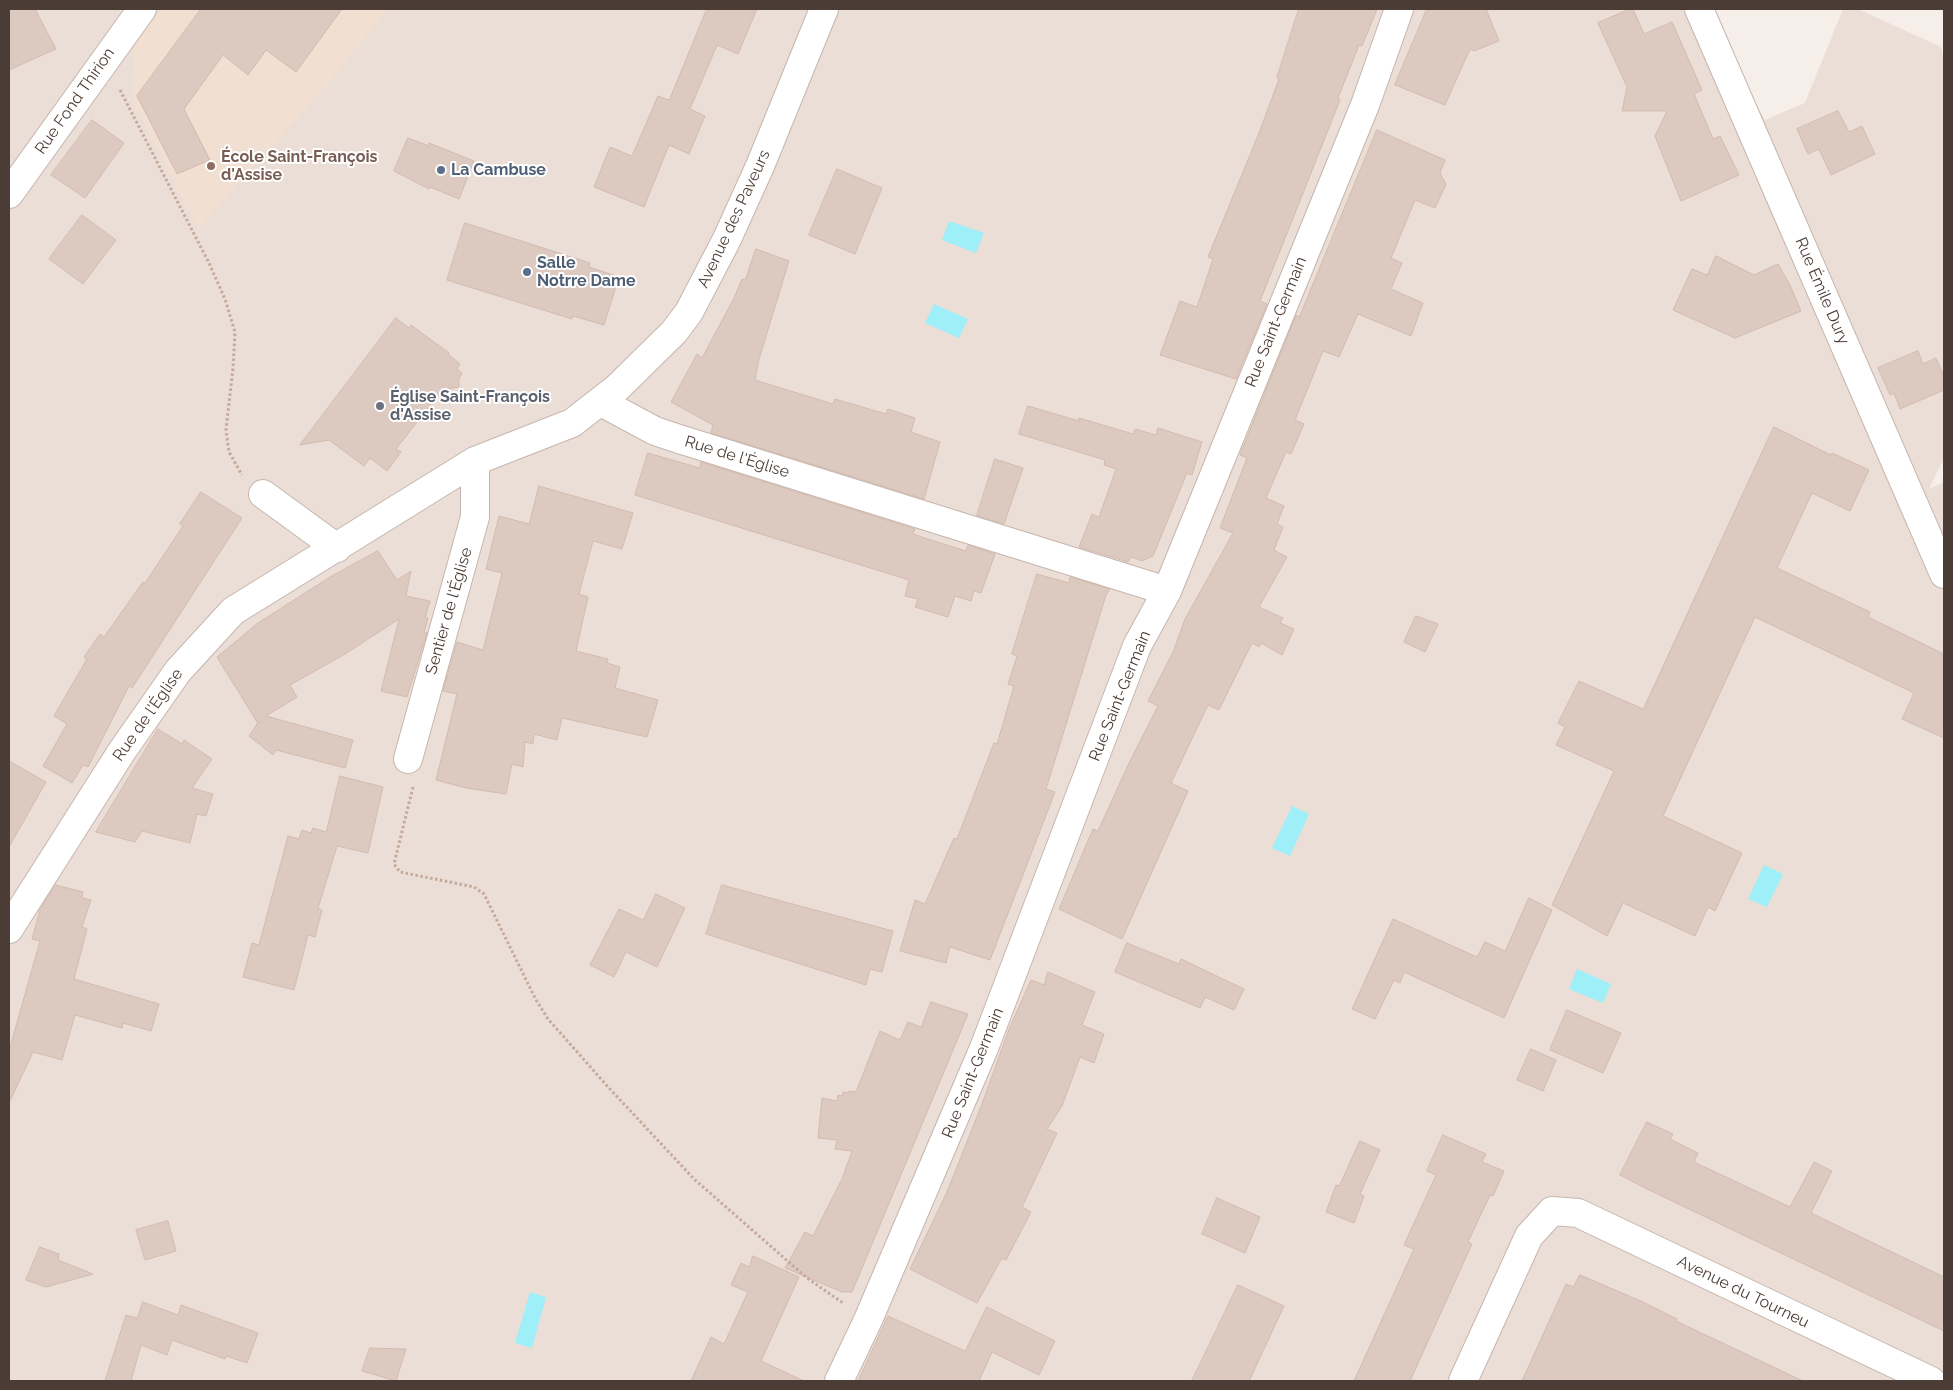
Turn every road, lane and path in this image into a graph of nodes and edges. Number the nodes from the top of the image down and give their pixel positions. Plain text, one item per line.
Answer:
1 (142, 9) edge
2 (824, 9) edge
3 (1399, 9) edge
4 (1699, 9) edge
5 (116, 44) junction
6 (9, 194) edge
7 (600, 402) junction
8 (475, 461) junction
9 (263, 494) joint
10 (336, 548) junction
11 (1944, 574) edge
12 (1167, 591) junction
13 (408, 759) joint
14 (9, 929) edge
15 (868, 1320) junction
16 (838, 1381) edge
17 (1463, 1381) edge
18 (1931, 1381) edge

1 - 5 street, Rue Fond Thirion
2 - 7 street, Avenue des Paveurs
3 - 12 street, Rue Saint-Germain
4 - 11 street, Rue Émile Dury
5 - 6 street, Rue Fond Thirion
5 - 9 path
7 - 8 street, Rue de l'Église
7 - 12 street, Rue de l'Église
8 - 10 street, Rue de l'Église
8 - 13 street, Sentier de l'Église
9 - 10 street
10 - 14 street, Rue de l'Église
12 - 15 street, Rue Saint-Germain
13 - 15 path
15 - 16 street, Rue Saint-Germain
17 - 18 street, Avenue du Tourneu

